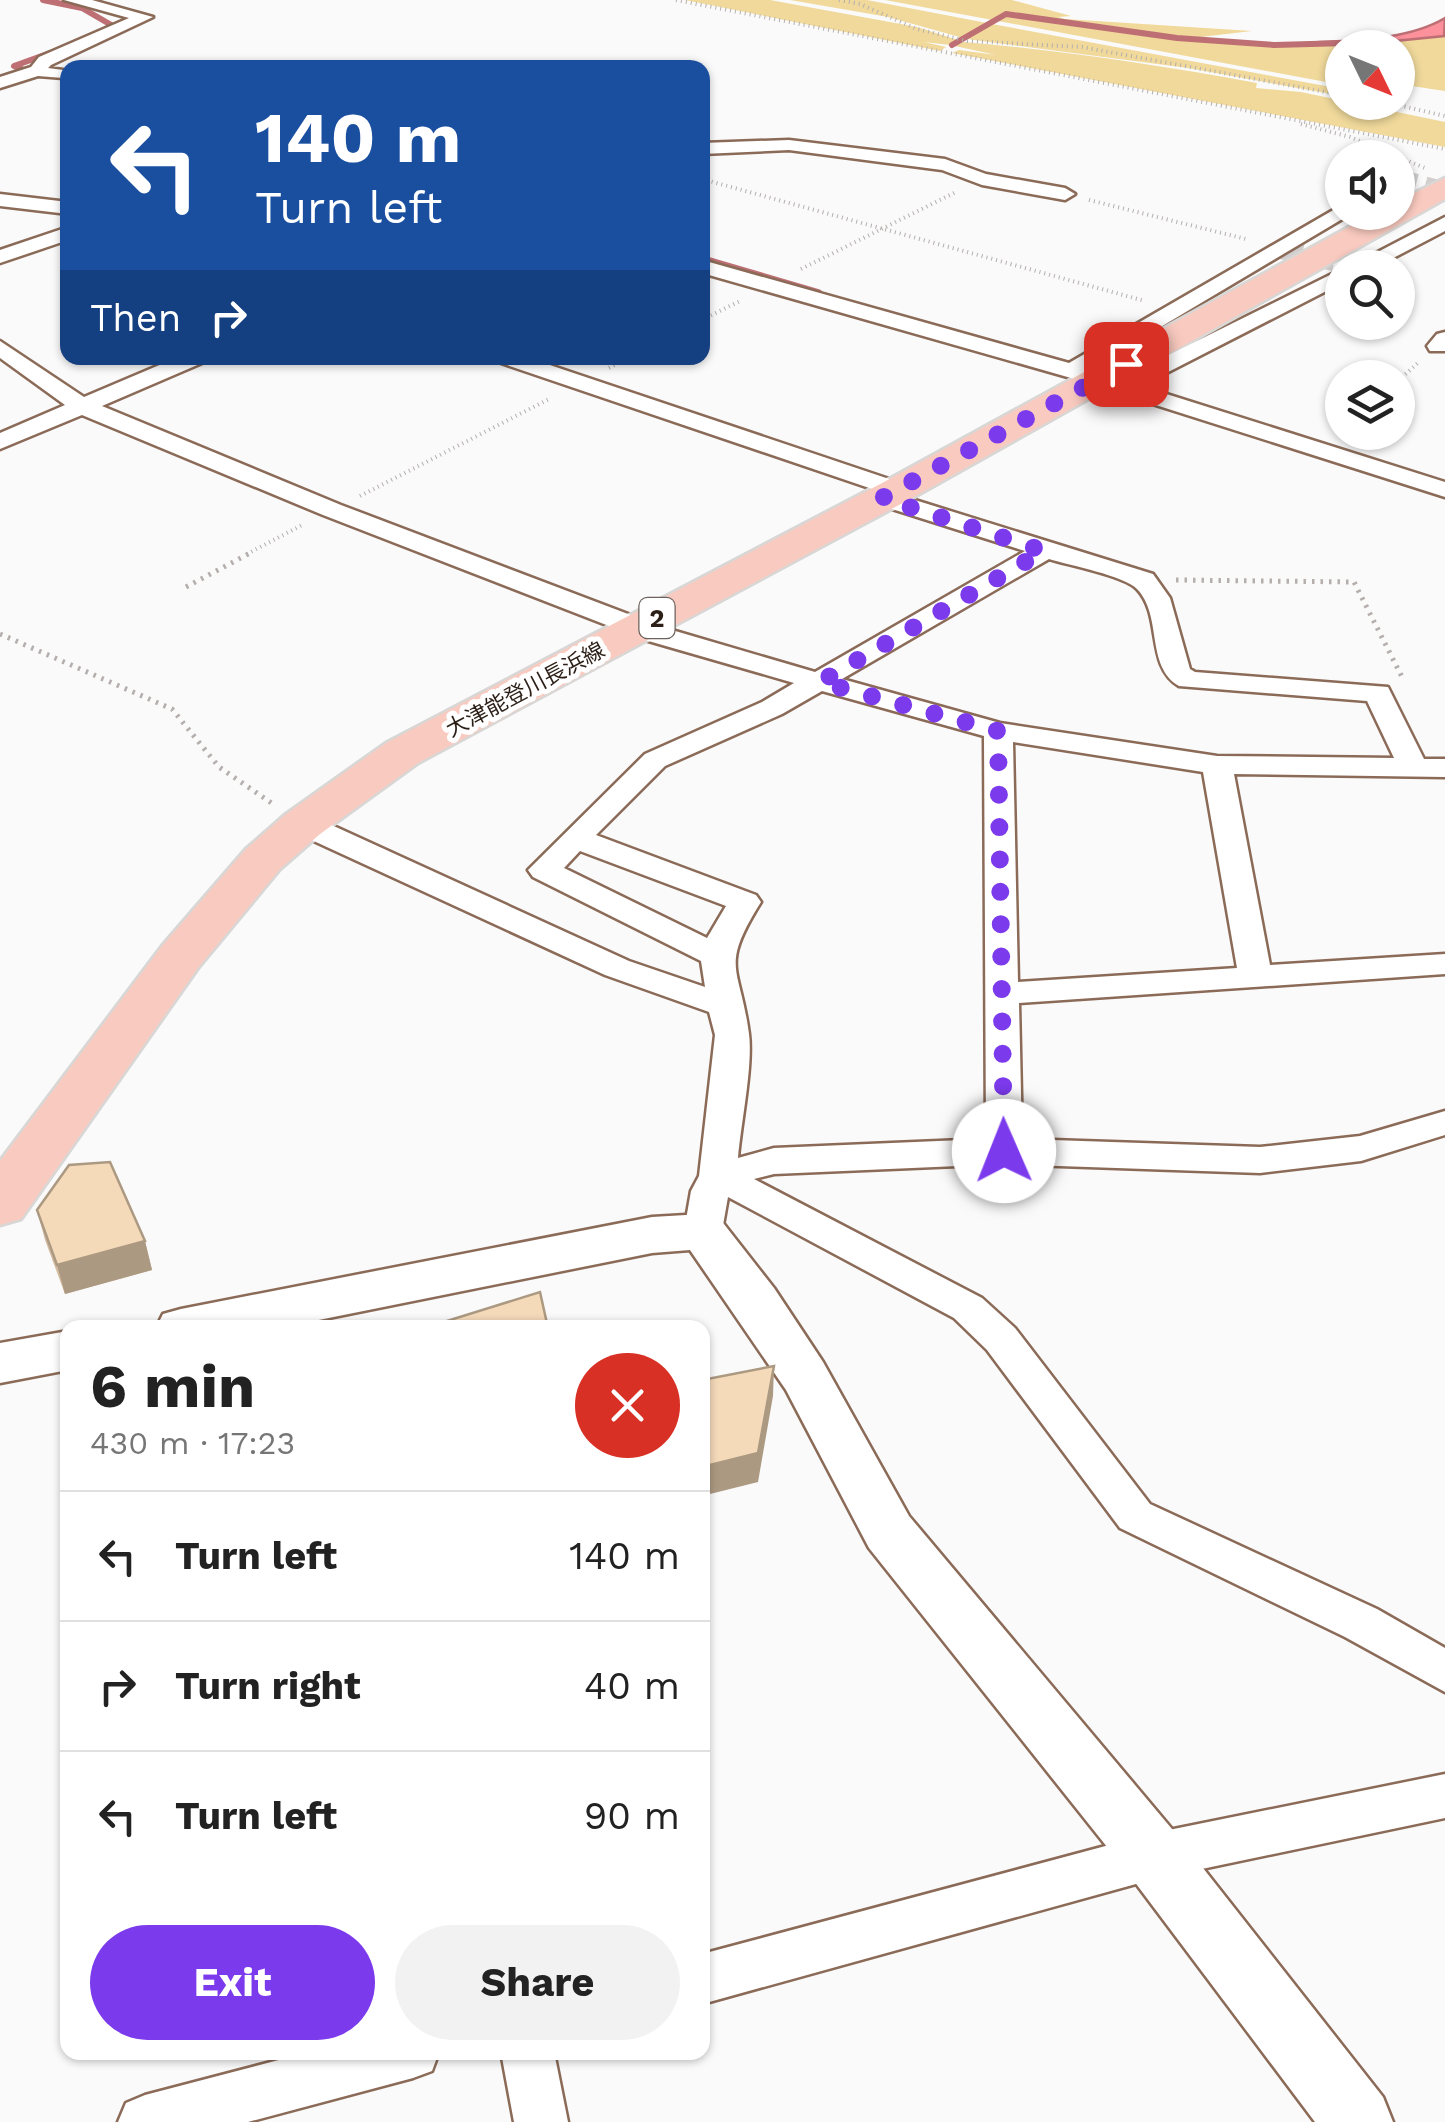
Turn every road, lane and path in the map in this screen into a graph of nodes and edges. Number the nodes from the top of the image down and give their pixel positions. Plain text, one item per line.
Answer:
1 (72, 0) edge
2 (676, 0) edge
3 (840, 0) edge
4 (32, 72) junction
5 (60, 76) edge
6 (0, 83) edge
7 (1325, 92) edge
8 (1415, 109) edge
9 (1285, 116) junction
10 (1445, 116) edge
11 (710, 148) edge
12 (1445, 149) edge
13 (1436, 178) edge
14 (982, 179) junction
15 (710, 181) edge
16 (60, 188) edge
17 (1065, 194) joint
18 (10, 201) edge
19 (60, 207) edge
20 (1325, 221) edge
21 (1445, 222) edge
22 (883, 228) junction
23 (60, 236) edge
24 (1282, 248) junction
25 (1391, 250) edge
26 (0, 256) edge
27 (710, 268) edge
28 (802, 269) dead end
29 (1325, 282) edge
30 (1174, 308) junction
31 (0, 348) edge
32 (178, 365) edge
33 (530, 365) edge
34 (615, 365) edge
35 (1098, 380) junction
36 (581, 382) junction
37 (82, 406) junction
38 (0, 442) edge
39 (1445, 490) edge
40 (890, 494) junction
41 (332, 510) junction
42 (1044, 551) junction
43 (1144, 580) junction
44 (186, 587) dead end
45 (640, 628) junction
46 (0, 634) edge
47 (820, 682) junction
48 (1378, 693) junction
49 (998, 731) junction
50 (1218, 765) junction
51 (1413, 767) junction
52 (1445, 768) edge
53 (303, 824) junction
54 (575, 838) junction
55 (575, 888) junction
56 (526, 929) junction
57 (717, 956) junction
58 (1445, 964) edge
59 (1255, 977) junction
60 (1001, 994) junction
61 (724, 1006) junction
62 (1445, 1123) edge
63 (1004, 1151) junction
64 (718, 1176) junction
65 (0, 1204) edge
66 (704, 1231) junction
67 (221, 1320) edge
68 (60, 1352) edge
69 (0, 1363) edge
70 (1445, 1672) edge
71 (1445, 1796) edge
72 (1154, 1856) junction
73 (710, 1977) edge
74 (383, 2060) edge
75 (528, 2060) edge
76 (145, 2122) edge
77 (540, 2122) edge
78 (1358, 2122) edge

1 - 4 street
2 - 9 path
3 - 7 path
4 - 5 street
4 - 6 street
8 - 10 path
9 - 12 path
9 - 13 path
11 - 14 street
13 - 35 main road, 大津能登川長浜線 / 2
14 - 17 street
14 - 22 path
15 - 22 path
16 - 18 street
17 - 24 path
18 - 19 street
20 - 24 street
21 - 25 street
22 - 28 path
22 - 30 path
23 - 26 street
24 - 30 street
27 - 35 street
29 - 35 street
30 - 35 street
31 - 37 street
32 - 37 street
33 - 36 street
34 - 36 path
35 - 39 street
35 - 40 main road, 大津能登川長浜線 / 2
36 - 40 street
36 - 41 path
37 - 38 street
37 - 41 street
40 - 42 street
40 - 45 main road, 大津能登川長浜線 / 2
41 - 44 path
41 - 45 street
42 - 43 street
42 - 47 street
43 - 48 street
43 - 48 path
45 - 47 street
45 - 53 main road, 大津能登川長浜線 / 2
46 - 53 path
47 - 49 street
47 - 54 street
48 - 51 street
49 - 50 street
49 - 60 street
50 - 51 street
50 - 59 street
51 - 52 street
53 - 56 street
53 - 65 main road, 大津能登川長浜線 / 2
54 - 55 street
54 - 57 street
55 - 56 street
55 - 57 street
56 - 61 street
57 - 61 street
58 - 59 street
59 - 60 street
60 - 63 street
61 - 64 street
62 - 63 street
63 - 64 street
64 - 66 street
64 - 70 street
66 - 67 street
66 - 72 street
68 - 69 street
71 - 72 street
72 - 73 street
72 - 78 street
74 - 76 street
75 - 77 street

